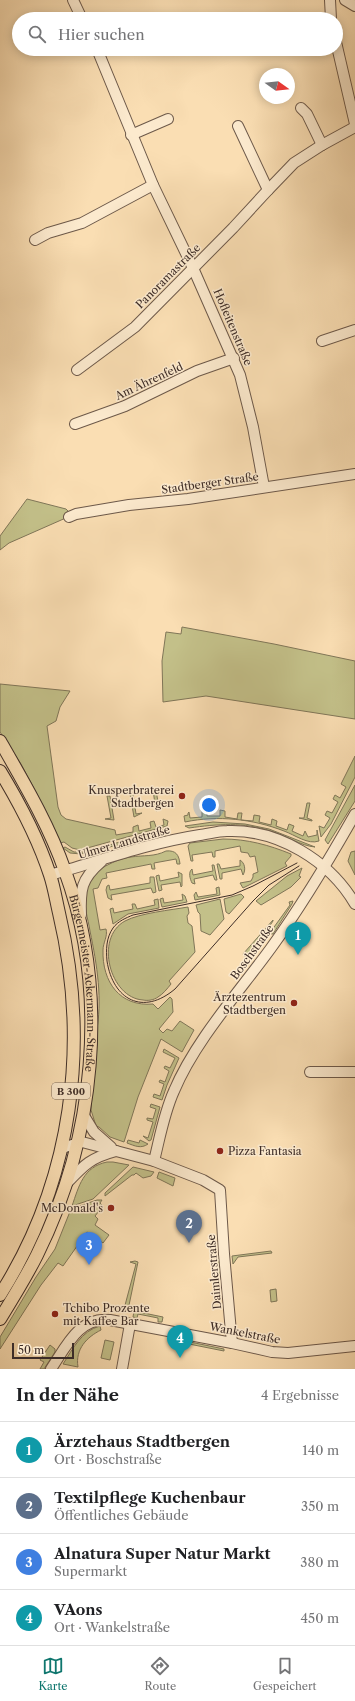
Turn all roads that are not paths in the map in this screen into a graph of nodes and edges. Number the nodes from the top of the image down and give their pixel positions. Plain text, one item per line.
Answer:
1 (73, 0) edge
2 (331, 0) edge
3 (345, 0) edge
4 (355, 6) edge
5 (79, 12) edge
6 (331, 12) edge
7 (100, 56) edge
8 (339, 56) edge
9 (302, 108) dead end
10 (168, 119) dead end
11 (355, 124) edge
12 (238, 126) dead end
13 (355, 127) edge
14 (131, 135) junction
15 (322, 145) junction
16 (153, 185) junction
17 (268, 190) junction
18 (35, 240) dead end
19 (193, 268) junction
20 (355, 330) edge
21 (322, 340) dead end
22 (234, 358) junction
23 (77, 370) dead end
24 (75, 424) dead end
25 (355, 474) edge
26 (264, 488) junction
27 (69, 517) dead end
28 (0, 741) edge
29 (0, 771) edge
30 (355, 814) edge
31 (104, 859) junction
32 (324, 867) junction
33 (65, 871) junction
34 (50, 875) junction
35 (355, 904) edge
36 (82, 928) junction
37 (310, 1072) dead end
38 (355, 1072) edge
39 (83, 1114) junction
40 (77, 1143) junction
41 (62, 1148) junction
42 (116, 1151) junction
43 (154, 1161) junction
44 (65, 1185) junction
45 (0, 1294) edge
46 (0, 1319) edge
47 (130, 1324) junction
48 (232, 1343) junction
49 (355, 1346) edge
50 (51, 1369) edge
51 (122, 1369) edge

1 - 5 street
2 - 6 street
3 - 4 street
7 - 14 street, Hofleitenstraße
8 - 11 street
9 - 15 street
10 - 14 street
12 - 17 street
13 - 15 street, Panoramastraße
14 - 16 street, Hofleitenstraße
15 - 17 street, Panoramastraße
16 - 18 street
16 - 19 street, Hofleitenstraße
17 - 19 street, Panoramastraße
19 - 22 street, Hofleitenstraße
19 - 23 street, Panoramastraße
20 - 21 street
22 - 24 street, Am Ährenfeld
22 - 26 street, Hofleitenstraße
25 - 26 street, Stadtberger Straße
26 - 27 street, Stadtberger Straße
28 - 33 main road, B 300
29 - 34 main road, B 300
30 - 32 street
31 - 32 street, Ulmer Landstraße
31 - 33 street, Ulmer Landstraße
31 - 36 street
32 - 35 street, Ulmer Landstraße
32 - 43 street, Boschstraße
33 - 34 street, Ulmer Landstraße
33 - 36 main road, Bürgermeister-Ackermann-Straße / B 300
34 - 41 main road, Bürgermeister-Ackermann-Straße / B 300
36 - 39 main road, Bürgermeister-Ackermann-Straße / B 300
37 - 38 street
39 - 40 main road, Bürgermeister-Ackermann-Straße / B 300
39 - 42 street, Daimlerstraße
40 - 41 street, Daimlerstraße
40 - 42 street, Daimlerstraße
40 - 44 main road, Bürgermeister-Ackermann-Straße / B 300
41 - 45 main road, Bürgermeister-Ackermann-Straße / B 300
42 - 43 street, Daimlerstraße
42 - 44 street
43 - 48 street, Daimlerstraße
44 - 46 main road, Bürgermeister-Ackermann-Straße / B 300
47 - 48 street, Wankelstraße
47 - 50 street, Wankelstraße
47 - 51 street
48 - 49 street, Wankelstraße

